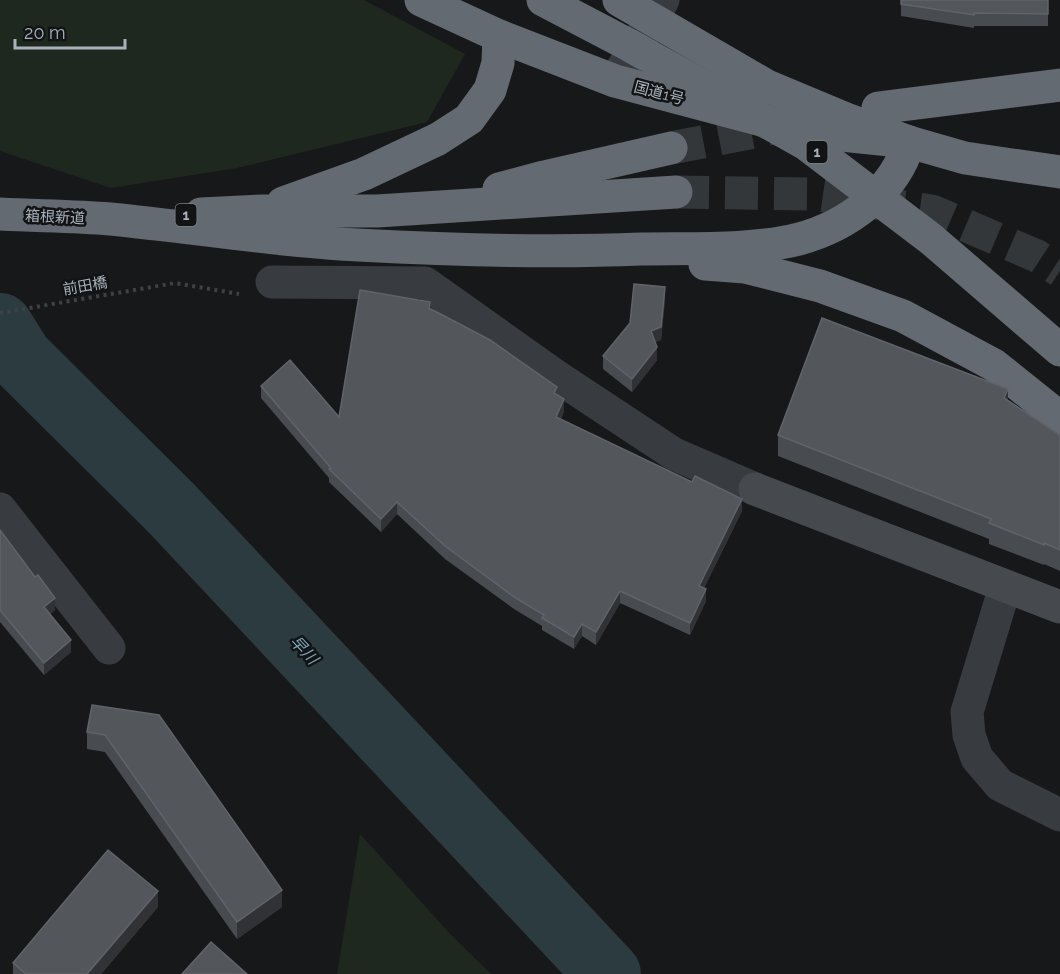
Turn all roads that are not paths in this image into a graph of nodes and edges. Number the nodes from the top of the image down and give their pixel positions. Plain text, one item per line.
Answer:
1 (421, 0) edge
2 (543, 0) edge
3 (619, 0) edge
4 (658, 10) edge
5 (499, 36) junction
6 (615, 81) junction
7 (1060, 85) edge
8 (878, 108) dead end
9 (909, 142) junction
10 (671, 148) tunnel mouth
11 (1060, 172) edge
12 (676, 192) tunnel mouth
13 (437, 206) junction
14 (262, 211) junction
15 (0, 214) edge
16 (109, 219) junction
17 (584, 252) junction
18 (272, 282) road end
19 (1060, 350) edge
20 (1060, 418) edge
21 (0, 509) edge
22 (1005, 587) junction
23 (1060, 607) edge
24 (109, 648) dead end
25 (1060, 815) edge

1 - 5 highway, 国道1号 / 1
2 - 19 highway, 1, bridge
3 - 4 highway, 国道1号 / 1
4 - 6 street
4 - 9 highway, 国道1号 / 1
5 - 6 highway, 国道1号 / 1
5 - 14 highway, 1
6 - 9 highway, 国道1号 / 1
7 - 8 highway
9 - 11 highway, 国道1号 / 1
9 - 17 highway, 1
10 - 13 highway, 1
12 - 13 highway, 1
13 - 14 highway, 1
14 - 16 highway, 1
15 - 16 highway, 箱根新道 / 1
16 - 17 highway, 1
17 - 20 highway, 1
18 - 22 street
21 - 24 street
22 - 23 street
22 - 25 street

